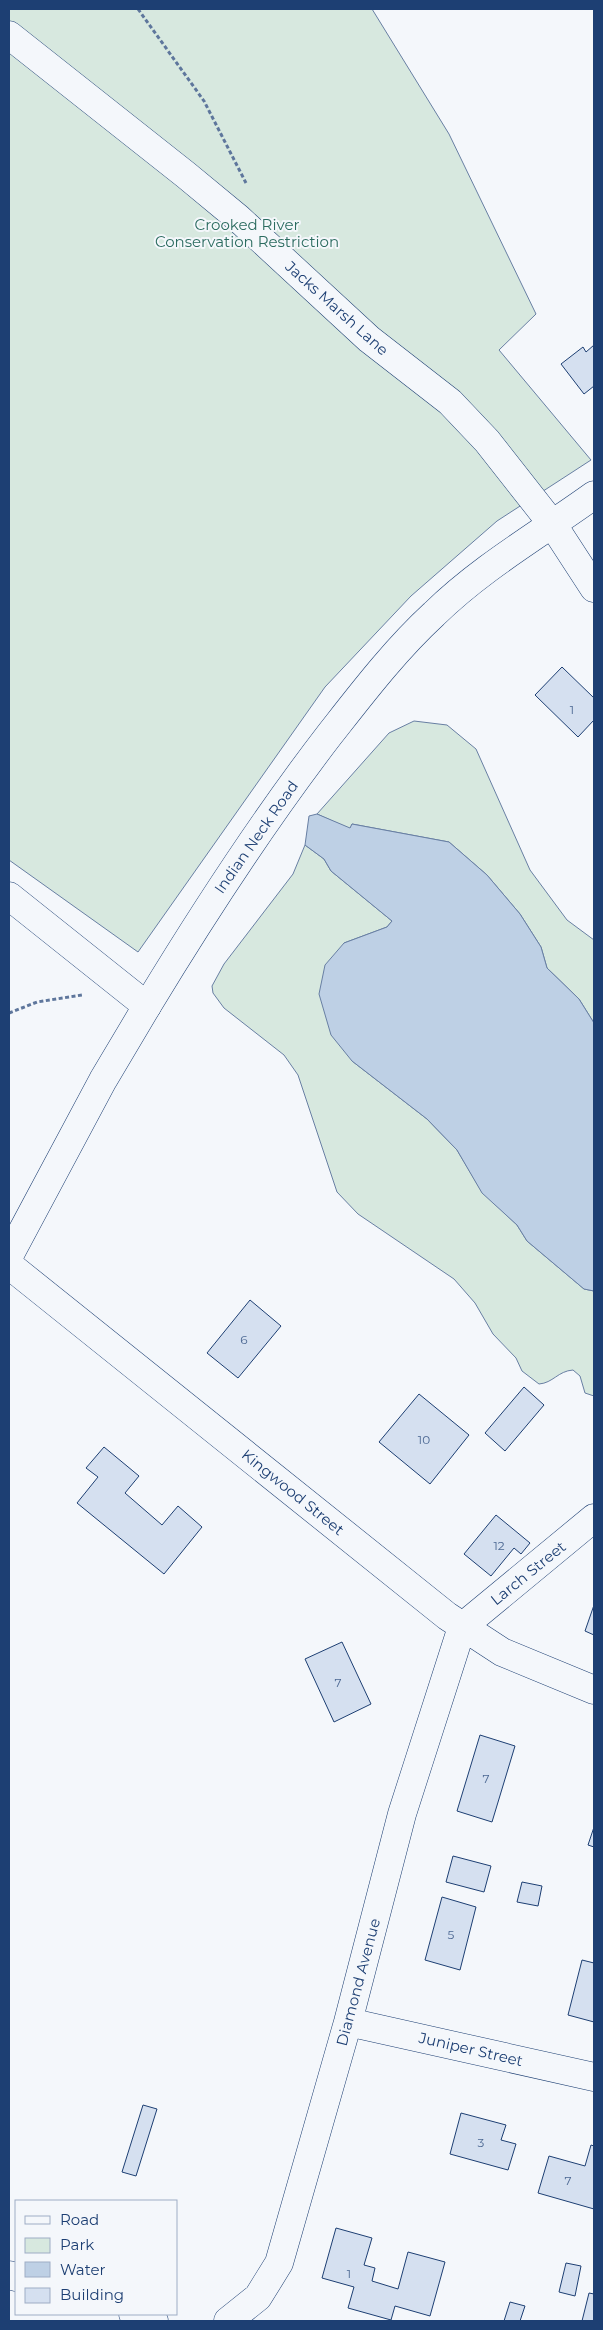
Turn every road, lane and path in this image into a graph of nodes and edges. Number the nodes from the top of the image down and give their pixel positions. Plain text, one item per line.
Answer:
1 (138, 9) edge
2 (9, 35) edge
3 (248, 188) dead end
4 (594, 495) edge
5 (553, 525) junction
6 (594, 588) edge
7 (9, 896) edge
8 (137, 998) junction
9 (9, 1013) edge
10 (9, 1256) edge
11 (9, 1265) edge
12 (594, 1518) edge
13 (462, 1627) junction
14 (594, 1690) edge
15 (348, 2022) junction
16 (594, 2077) edge
17 (136, 2315) edge
18 (154, 2321) edge
19 (228, 2321) edge

1 - 3 path
2 - 5 street, Jacks Marsh Lane
4 - 5 street, Indian Neck Road
5 - 6 street, Jacks Marsh Lane
5 - 8 street, Indian Neck Road
7 - 8 street
8 - 9 path
8 - 10 street, Indian Neck Road
11 - 13 street, Kingwood Street
12 - 13 street, Larch Street
13 - 14 street, Kingwood Street
13 - 15 street, Diamond Avenue
15 - 16 street, Juniper Street
15 - 19 street, Diamond Avenue
17 - 18 street

